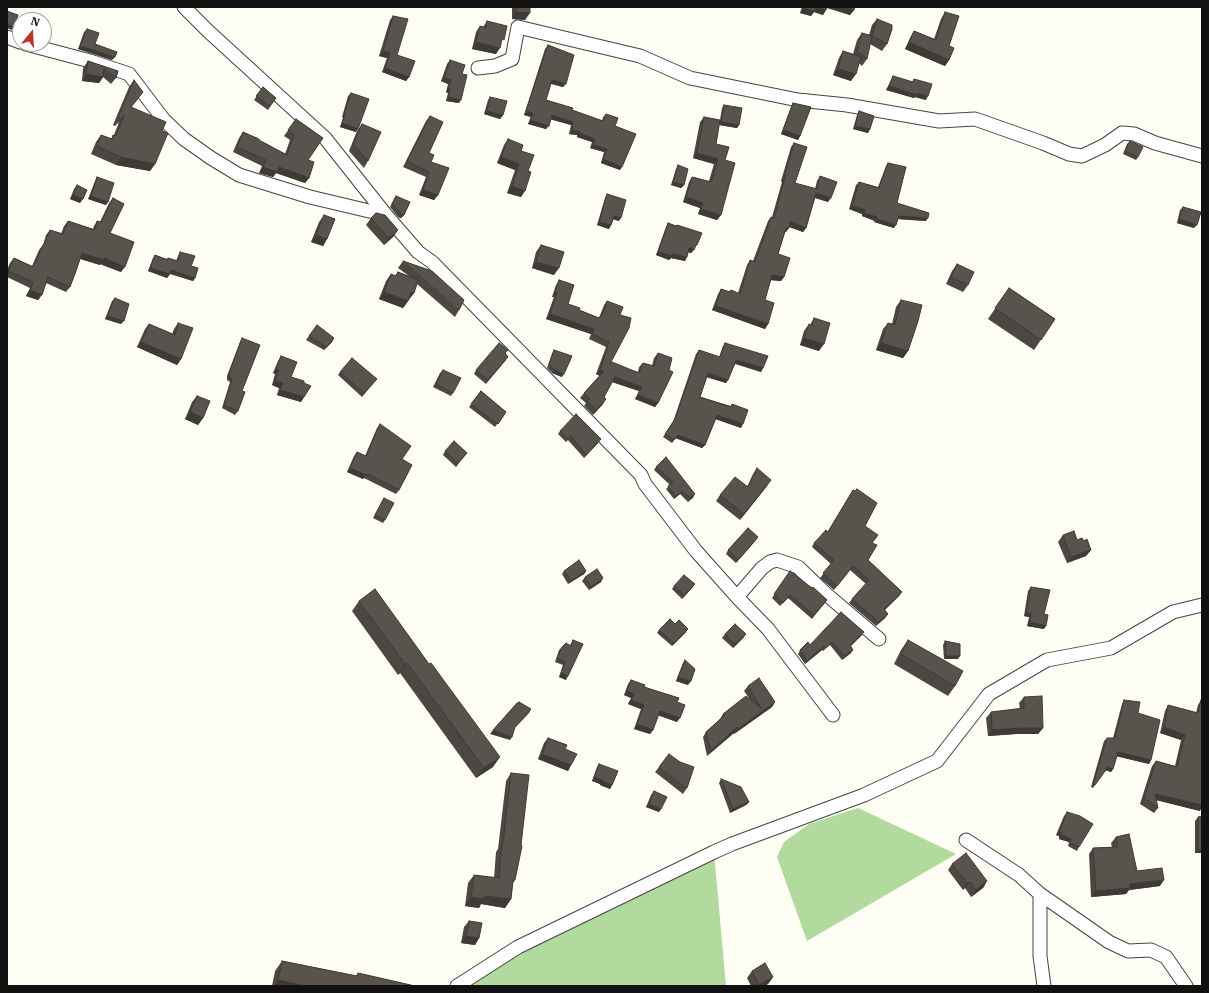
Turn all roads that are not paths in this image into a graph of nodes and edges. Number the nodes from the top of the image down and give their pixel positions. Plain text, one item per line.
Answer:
1 (184, 7) edge
2 (52, 51) edge
3 (478, 68) dead end
4 (1202, 156) edge
5 (386, 215) junction
6 (737, 597) junction
7 (1202, 605) edge
8 (879, 639) dead end
9 (833, 715) dead end
10 (966, 840) dead end
11 (1040, 894) junction
12 (457, 986) edge
13 (1044, 986) edge
14 (1186, 986) edge

1 - 5 street
2 - 5 street
3 - 4 street
5 - 6 street
6 - 8 street
6 - 9 street
7 - 12 street
10 - 11 street
11 - 13 street
11 - 14 street

